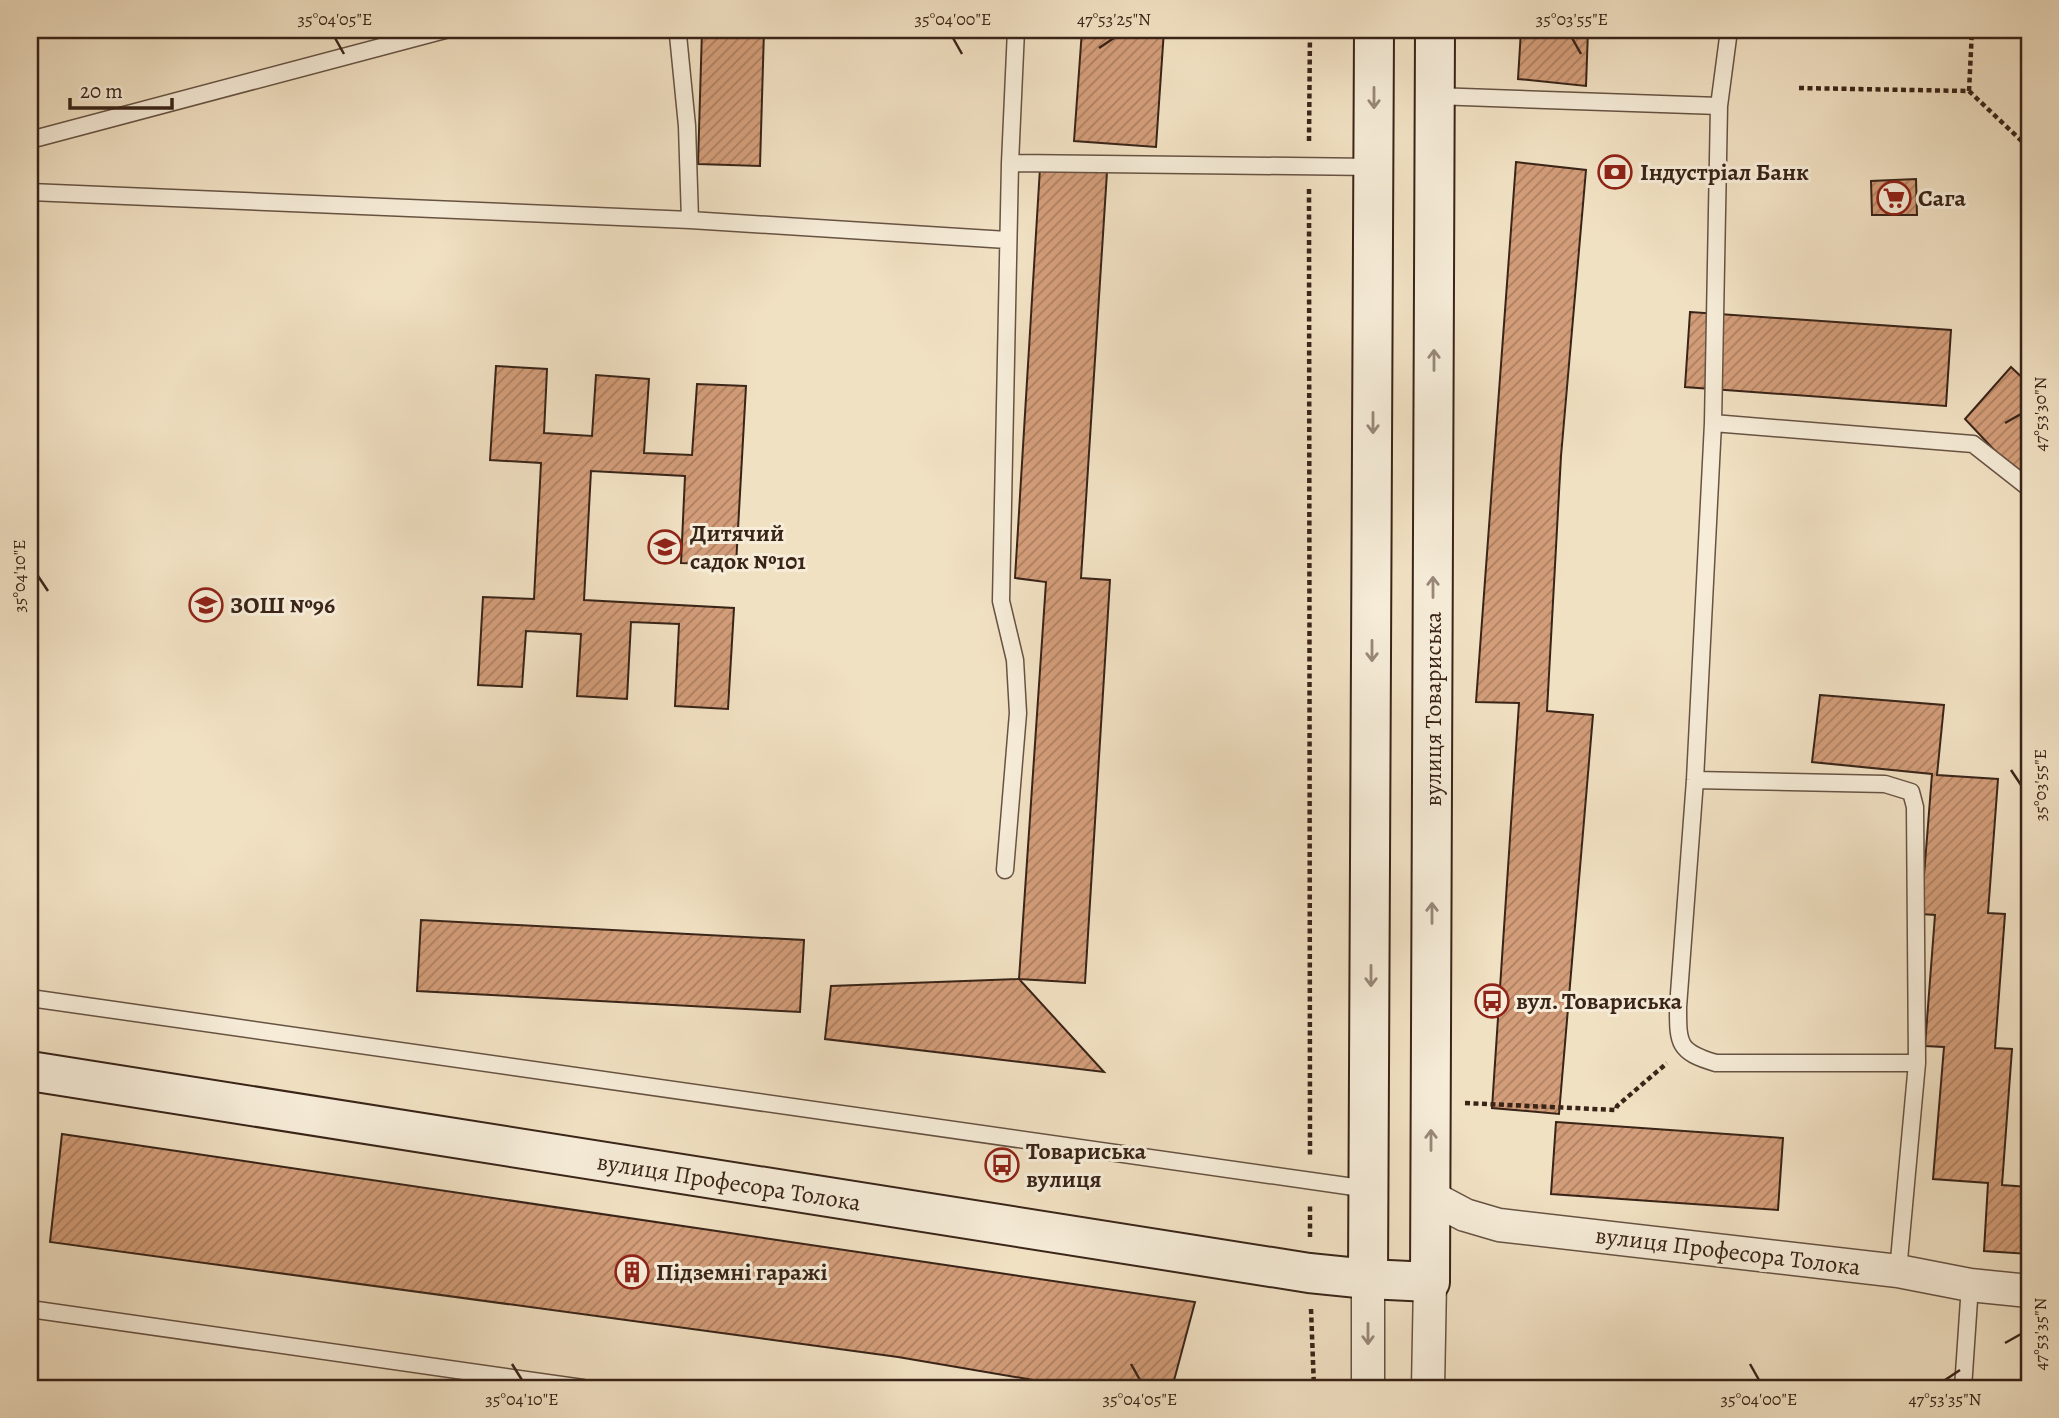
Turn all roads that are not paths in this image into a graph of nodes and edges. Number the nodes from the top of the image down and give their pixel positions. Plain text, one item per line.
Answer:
1 (445, 30) edge
2 (674, 30) edge
3 (1016, 30) edge
4 (1374, 30) edge
5 (1435, 30) edge
6 (1729, 30) edge
7 (1435, 96) junction
8 (1719, 106) junction
9 (30, 140) edge
10 (1010, 163) junction
11 (1374, 167) junction
12 (30, 192) edge
13 (690, 220) junction
14 (1007, 240) junction
15 (1713, 424) junction
16 (2029, 488) edge
17 (1695, 780) junction
18 (1005, 870) dead end
19 (30, 998) edge
20 (1917, 1063) junction
21 (30, 1071) edge
22 (1370, 1189) junction
23 (1431, 1196) junction
24 (1898, 1271) junction
25 (1368, 1279) junction
26 (1430, 1282) junction
27 (1970, 1285) junction
28 (2029, 1291) edge
29 (30, 1309) edge
30 (583, 1388) edge
31 (1368, 1388) edge
32 (1428, 1388) edge
33 (1963, 1388) edge

1 - 9 lane
2 - 13 lane
3 - 10 lane
4 -> 11 street
5 - 7 street, вулиця Товариська
6 - 8 lane
7 - 8 lane
23 -> 7 street, вулиця Товариська
8 - 15 lane
10 - 11 lane
10 - 14 lane
11 -> 22 street
12 - 13 lane
13 - 14 lane
14 - 18 lane
15 - 16 lane
15 - 17 lane
17 - 20 lane
17 - 20 lane
19 - 22 lane
20 - 24 lane
21 - 25 street, вулиця Професора Толока
22 - 25 street
23 - 24 street, вулиця Професора Толока
23 - 26 street, вулиця Товариська
24 - 27 street, вулиця Професора Толока
25 - 26 street, вулиця Професора Толока
25 -> 31 street
26 - 32 street, вулиця Товариська
27 - 28 street, вулиця Професора Толока
27 - 33 lane
29 - 30 lane

